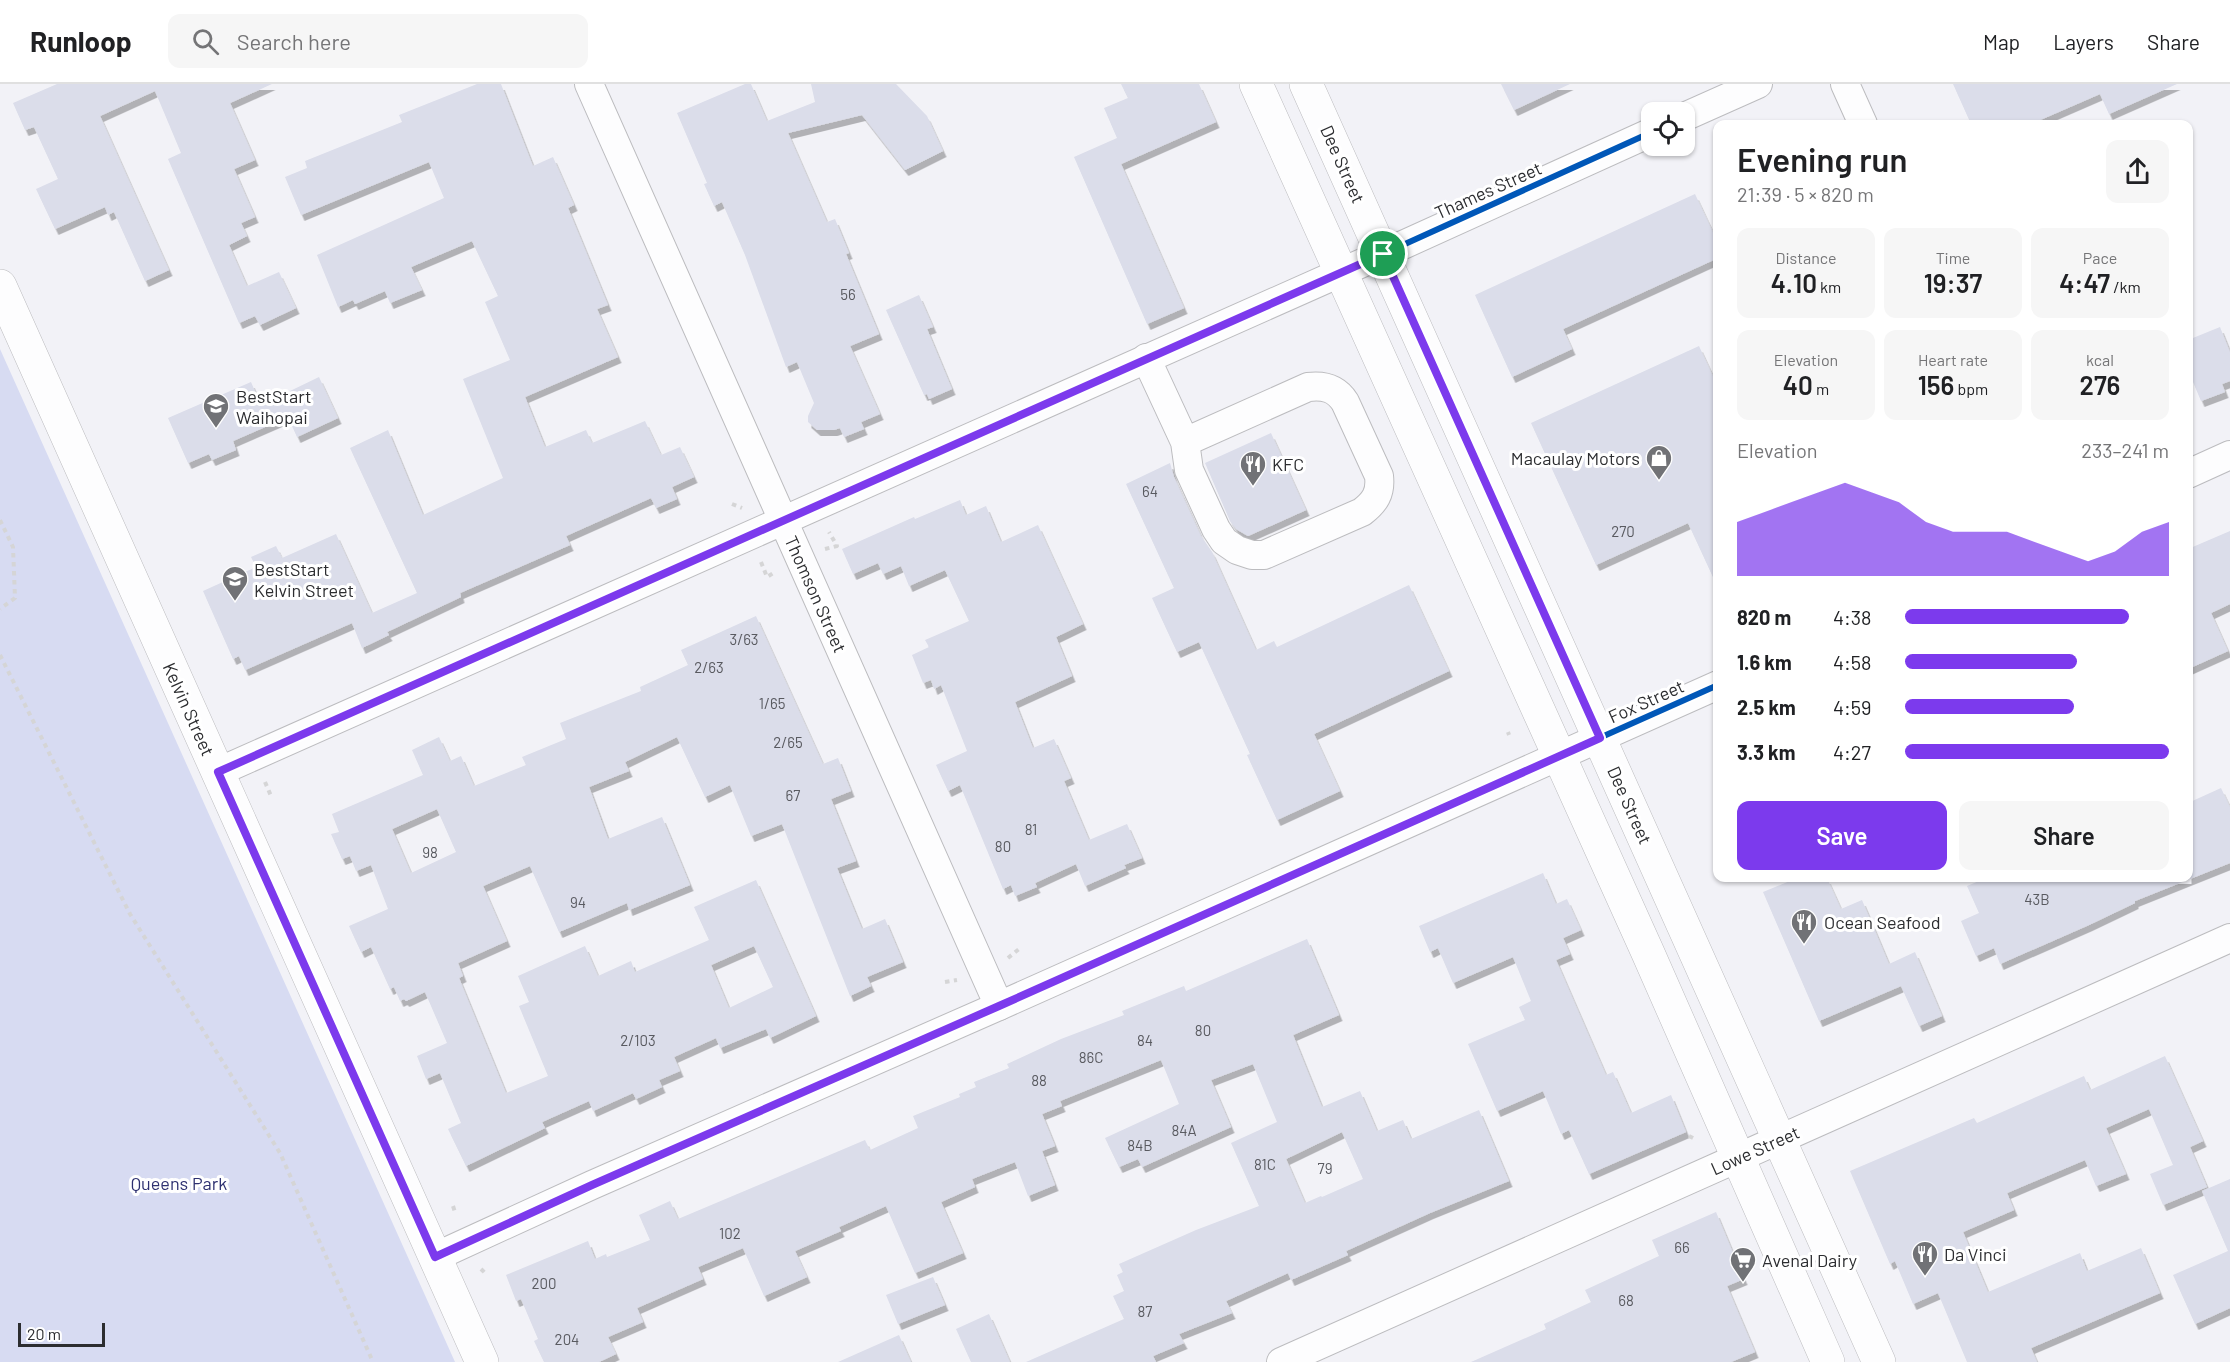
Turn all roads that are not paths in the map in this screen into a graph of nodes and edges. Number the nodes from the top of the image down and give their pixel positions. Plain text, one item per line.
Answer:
1 (589, 84) edge
2 (1256, 84) edge
3 (1306, 84) edge
4 (1758, 84) edge
5 (1845, 84) edge
6 (1695, 112) edge
7 (1861, 120) edge
8 (1641, 137) edge
9 (1383, 254) junction
10 (1340, 271) junction
11 (0, 286) edge
12 (1146, 358) junction
13 (1185, 442) junction
14 (2230, 455) edge
15 (2193, 472) edge
16 (783, 520) junction
17 (1713, 687) edge
18 (1600, 738) junction
19 (1559, 757) junction
20 (218, 772) junction
21 (2230, 938) edge
22 (999, 1006) junction
23 (1779, 1139) junction
24 (1737, 1158) junction
25 (435, 1257) junction
26 (482, 1362) edge
27 (1281, 1362) edge
28 (1828, 1362) edge
29 (1879, 1362) edge

1 - 16 street, Thomson Street
2 - 10 main road
3 - 9 main road, Dee Street
4 - 6 street
5 - 7 street
8 - 9 street, Thames Street
9 - 10 street, Thames Street
9 - 18 main road, Dee Street
10 - 12 street, Thames Street
10 - 19 main road
11 - 20 main road, Kelvin Street
12 - 13 street
12 - 16 street, Thames Street
13 - 13 street
14 - 15 street
16 - 20 street, Thames Street
16 - 22 street, Thomson Street
17 - 18 street, Fox Street
18 - 19 street, Fox Street
18 - 23 main road, Dee Street
19 - 22 street, Fox Street
19 - 24 main road
20 - 25 main road, Kelvin Street
21 - 23 street, Lowe Street
22 - 25 street, Fox Street
23 - 24 street, Lowe Street
23 - 29 main road, Dee Street
24 - 27 street, Lowe Street
24 - 28 main road
25 - 26 main road, Kelvin Street

